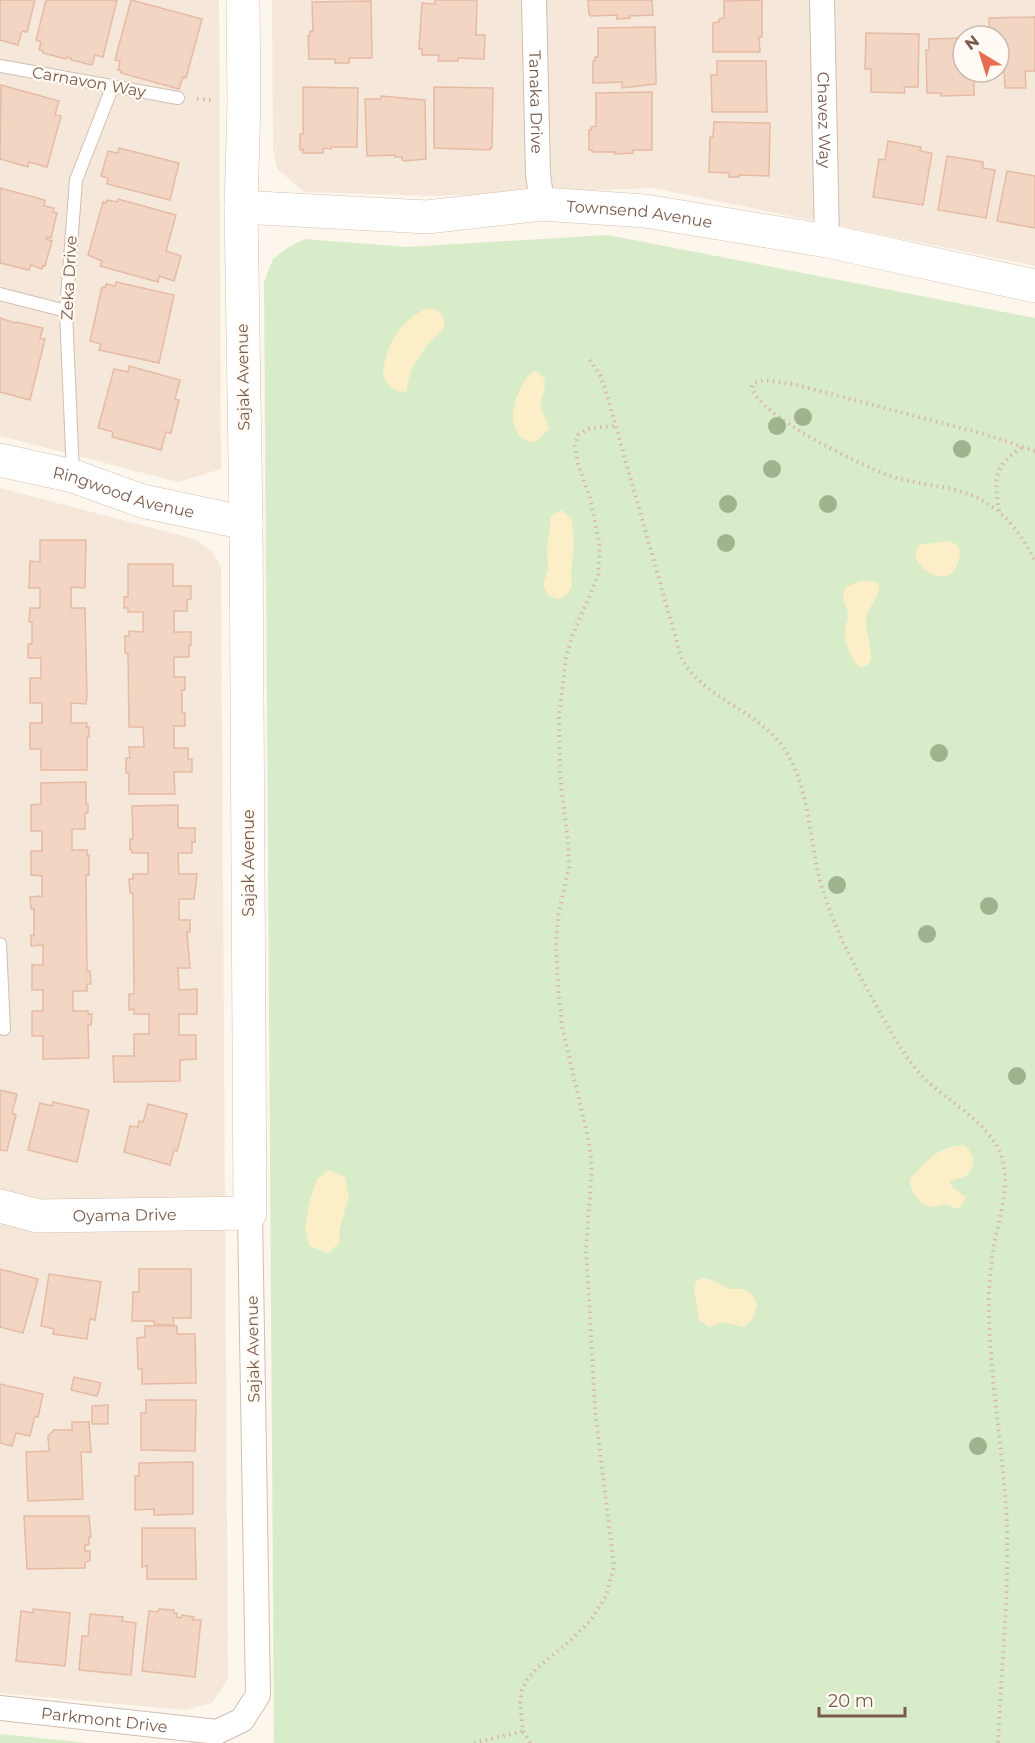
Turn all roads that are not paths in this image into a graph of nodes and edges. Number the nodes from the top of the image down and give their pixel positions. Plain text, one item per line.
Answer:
1 (243, 0) edge
2 (534, 0) edge
3 (822, 0) edge
4 (0, 66) edge
5 (112, 88) junction
6 (178, 98) dead end
7 (542, 204) junction
8 (241, 207) junction
9 (828, 241) junction
10 (1035, 286) edge
11 (0, 294) edge
12 (66, 311) junction
13 (0, 460) edge
14 (73, 476) junction
15 (246, 523) junction
16 (0, 944) edge
17 (0, 954) edge
18 (4, 1029) dead end
19 (0, 1206) edge
20 (250, 1213) junction
21 (0, 1708) edge
22 (242, 1720) joint

1 - 8 street, Sajak Avenue
2 - 7 street, Tanaka Drive
3 - 9 street, Chavez Way
4 - 5 lane, Carnavon Way
5 - 6 lane, Carnavon Way
5 - 12 lane, Zeka Drive
7 - 8 street, Townsend Avenue
7 - 9 street, Townsend Avenue
8 - 15 street, Sajak Avenue
9 - 10 street, Townsend Avenue
11 - 12 lane
12 - 14 lane, Zeka Drive
13 - 14 street, Ringwood Avenue
14 - 15 street, Ringwood Avenue
15 - 20 street, Sajak Avenue
16 - 17 lane
17 - 18 lane
19 - 20 street, Oyama Drive
20 - 22 street, Sajak Avenue
21 - 22 street, Parkmont Drive

